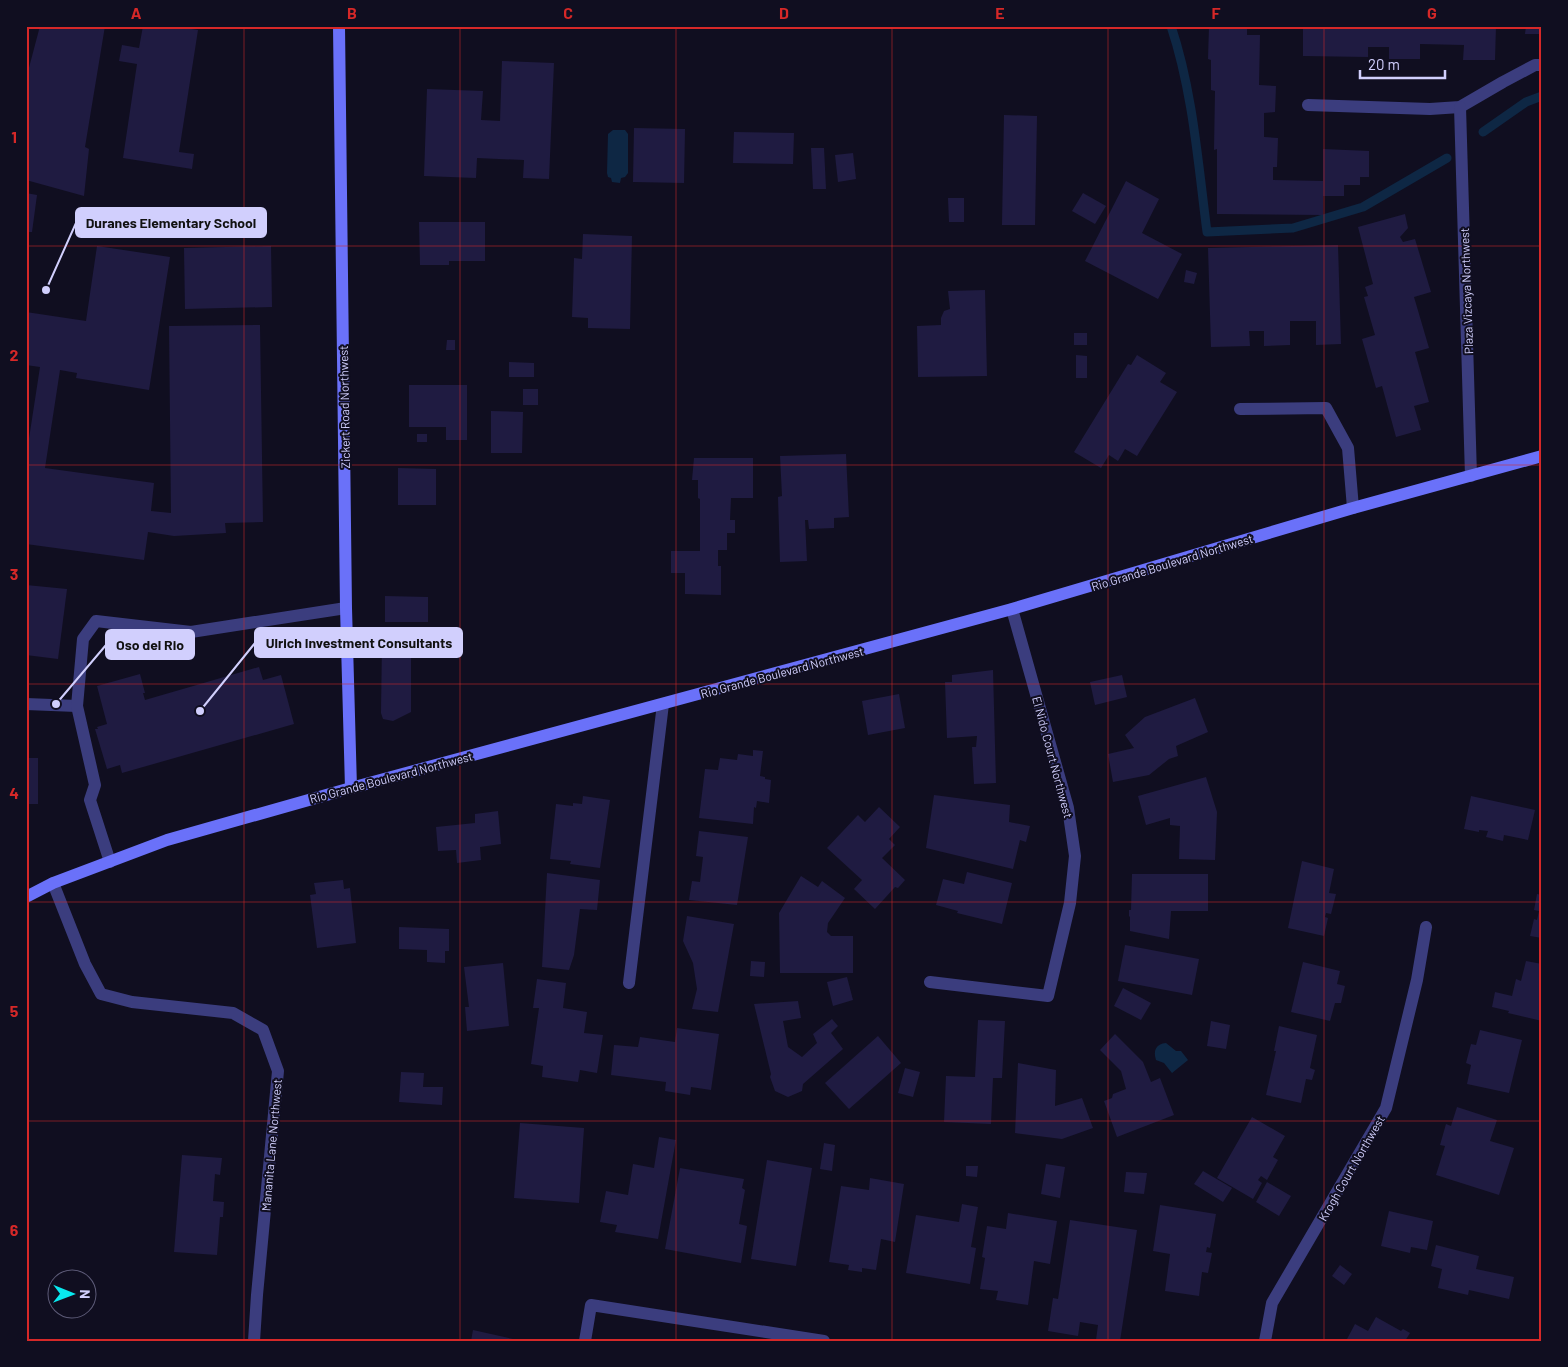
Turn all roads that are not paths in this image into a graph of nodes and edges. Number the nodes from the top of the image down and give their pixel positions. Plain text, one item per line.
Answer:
1 (340, 26) edge
2 (1542, 65) edge
3 (1308, 105) dead end
4 (1460, 107) junction
5 (1240, 409) dead end
6 (1542, 456) edge
7 (1471, 476) junction
8 (1353, 508) junction
9 (346, 608) junction
10 (1012, 609) junction
11 (26, 704) edge
12 (663, 704) junction
13 (76, 706) junction
14 (351, 788) junction
15 (110, 862) junction
16 (53, 883) junction
17 (26, 897) edge
18 (1426, 927) dead end
19 (629, 982) dead end
20 (930, 982) dead end
21 (254, 1341) edge
22 (585, 1341) edge
23 (824, 1341) edge
24 (1265, 1341) edge

1 - 9 main road, Zickert Road Northwest
2 - 4 street
3 - 4 street
4 - 7 street, Plaza Vizcaya Northwest
5 - 8 street
6 - 7 main road, Rio Grande Boulevard Northwest
7 - 8 main road, Rio Grande Boulevard Northwest
8 - 10 main road, Rio Grande Boulevard Northwest
9 - 13 street
9 - 14 main road, Zickert Road Northwest
10 - 12 main road, Rio Grande Boulevard Northwest
10 - 20 street, El Nido Court Northwest
11 - 13 street
12 - 14 main road, Rio Grande Boulevard Northwest
12 - 19 street
13 - 15 street
14 - 15 main road, Rio Grande Boulevard Northwest
15 - 16 main road, Rio Grande Boulevard Northwest
16 - 17 main road, Rio Grande Boulevard Northwest
16 - 21 street, Mananita Lane Northwest
18 - 24 street, Krogh Court Northwest
22 - 23 street

